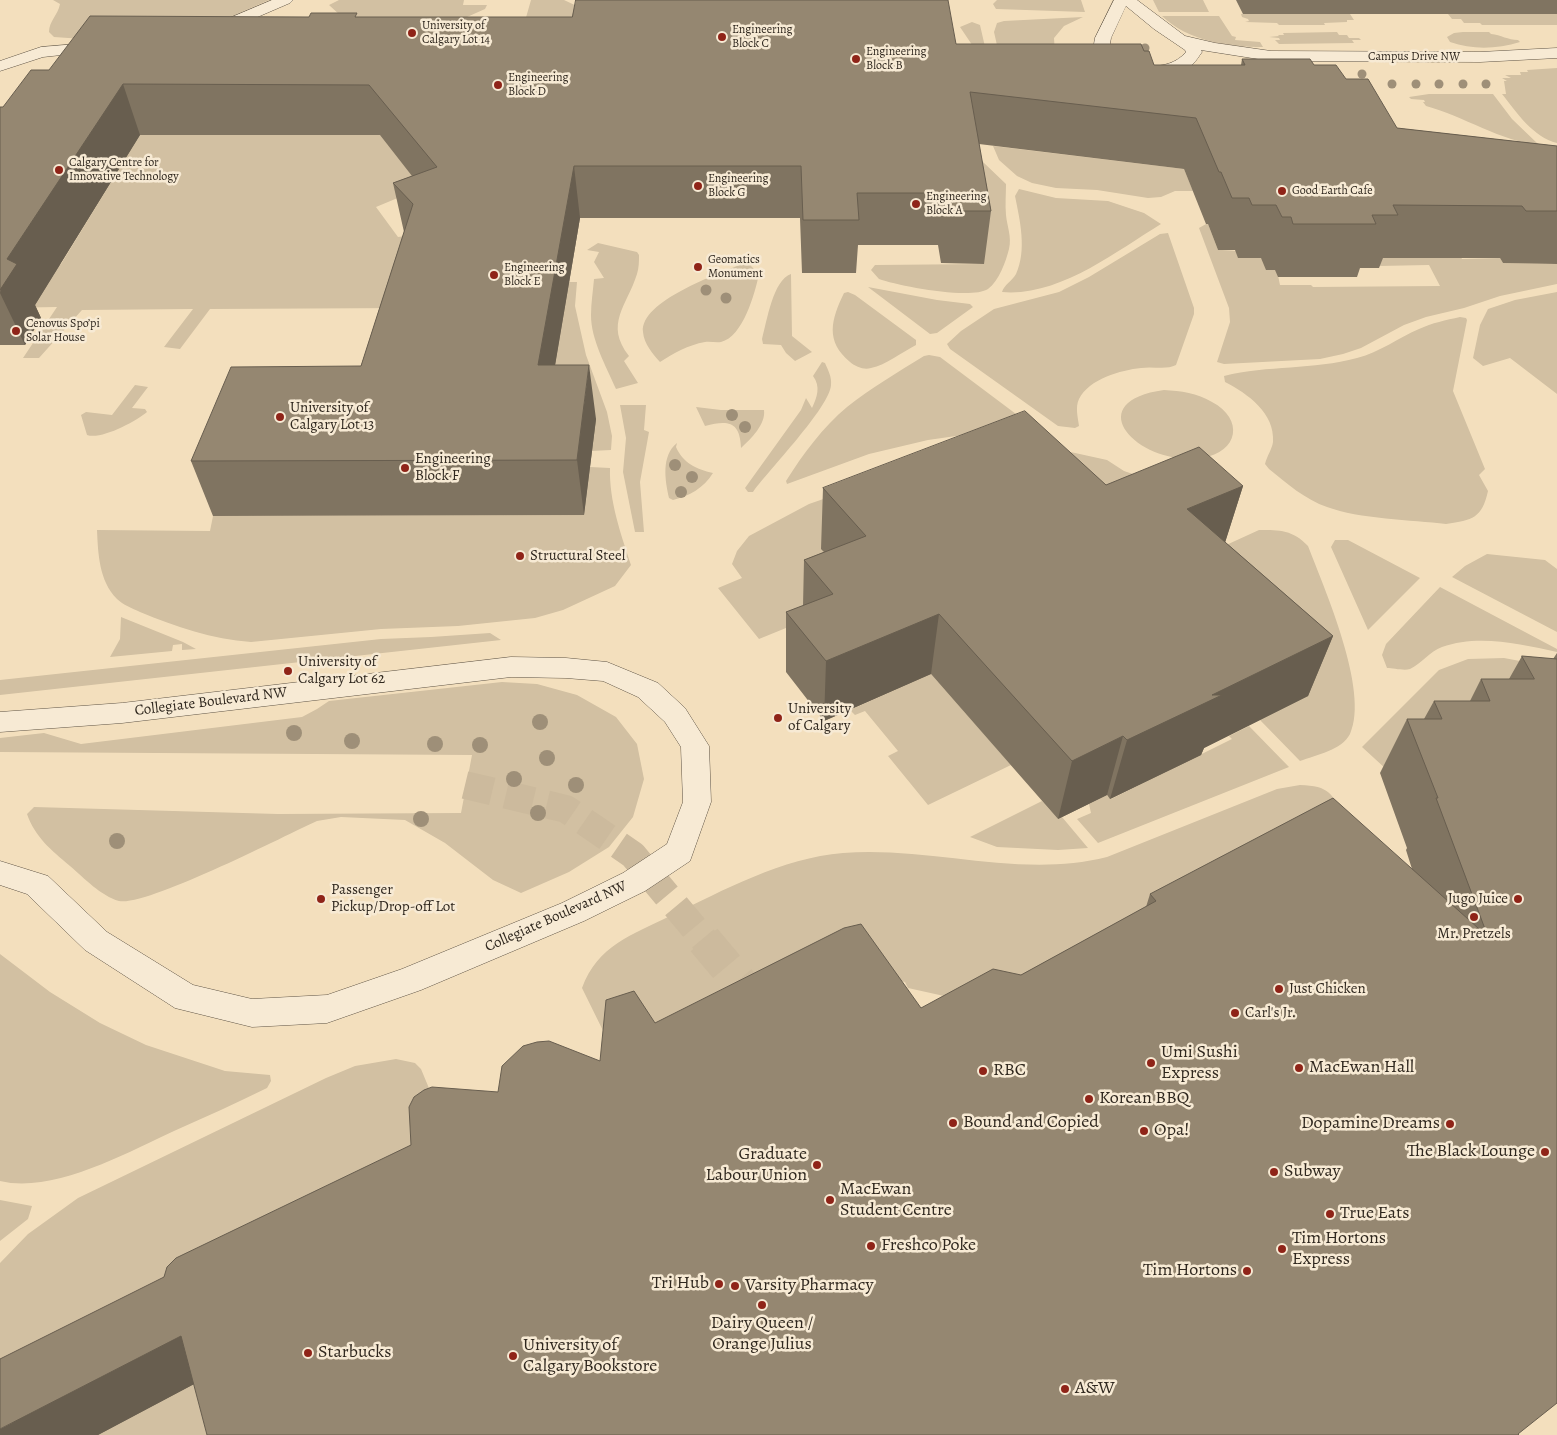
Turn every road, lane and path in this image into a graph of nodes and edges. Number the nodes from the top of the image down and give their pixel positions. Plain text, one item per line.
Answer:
1 (285, 0) edge
2 (1122, 0) edge
3 (1128, 0) edge
4 (237, 36) edge
5 (1184, 40) junction
6 (117, 49) edge
7 (1557, 53) edge
8 (1271, 56) junction
9 (0, 66) edge
10 (1175, 68) junction
11 (0, 722) edge
12 (0, 873) edge

1 - 4 street
2 - 10 street, Campus Drive NW
3 - 5 street, Campus Drive NW
5 - 8 street, Campus Drive NW
5 - 10 street
6 - 9 street
7 - 8 street, Campus Drive NW
8 - 10 street, Campus Drive NW
11 - 12 street, Collegiate Boulevard NW

